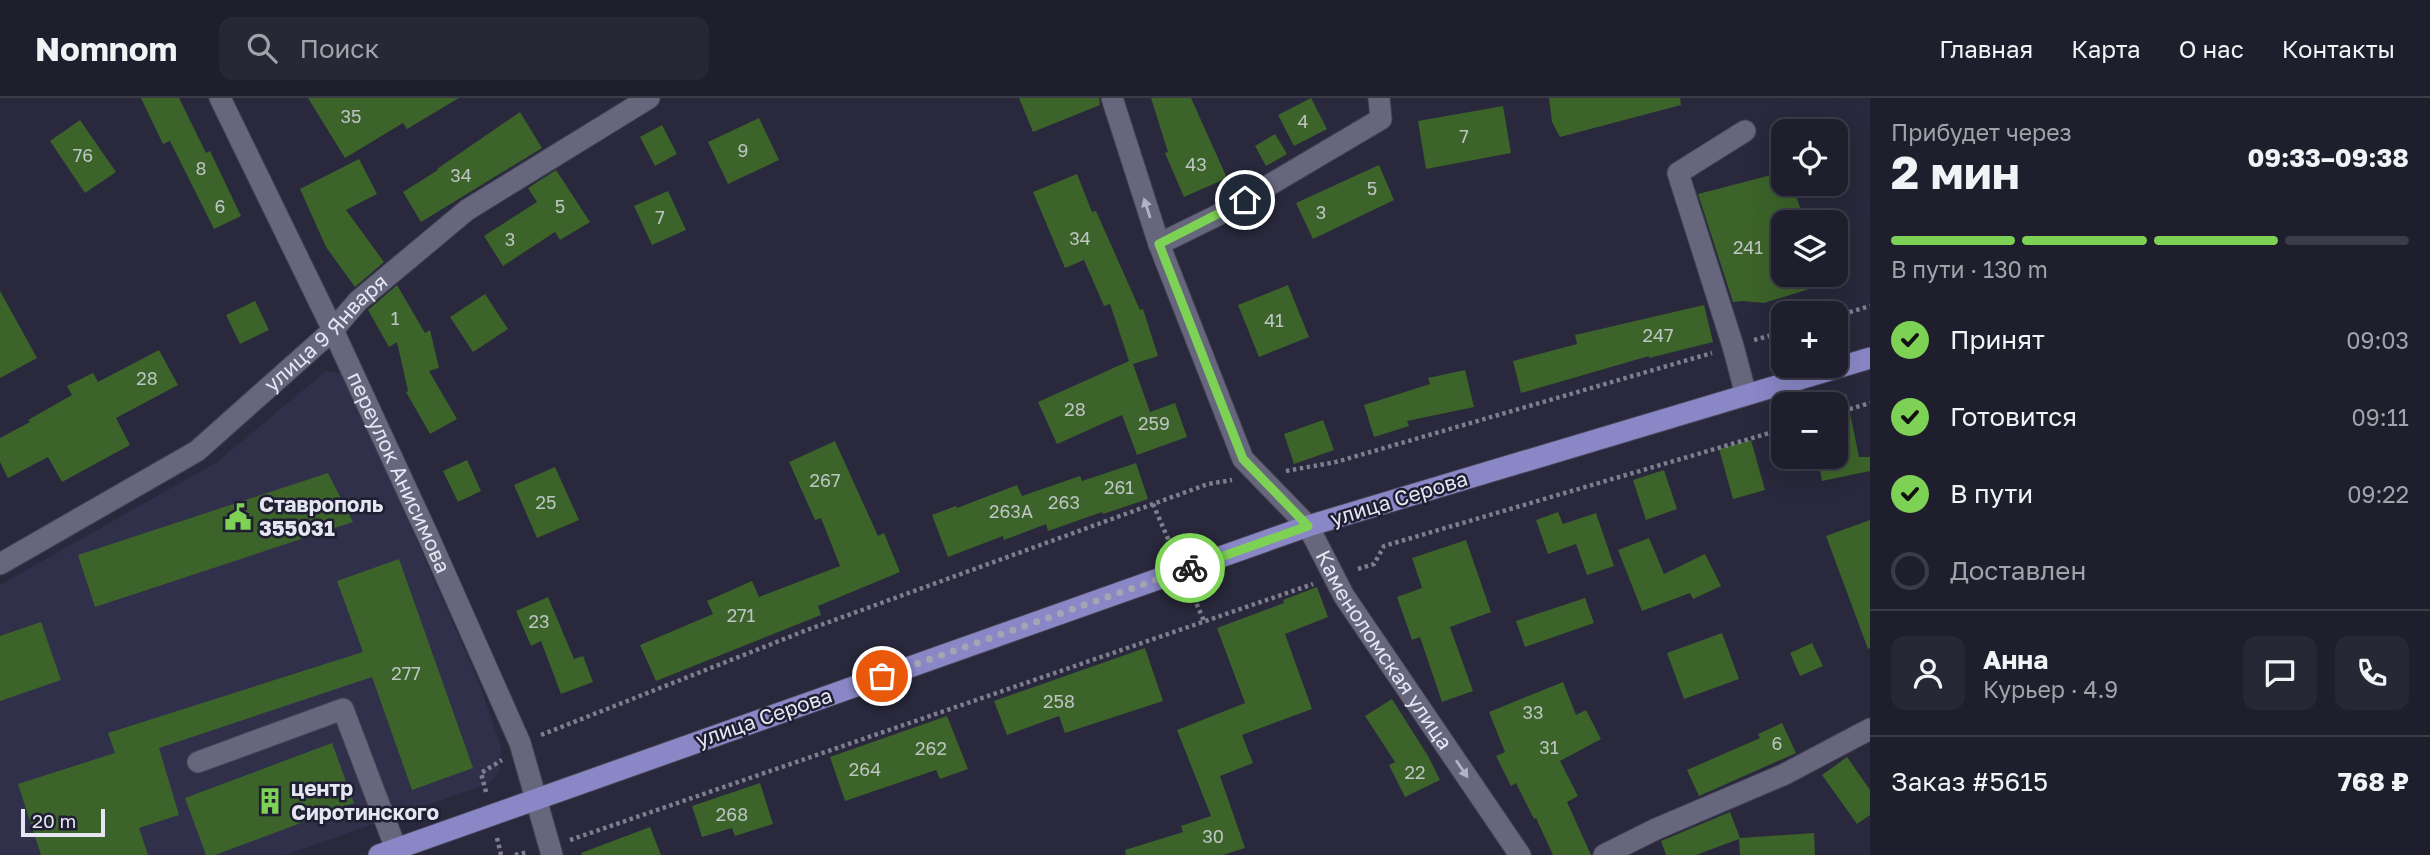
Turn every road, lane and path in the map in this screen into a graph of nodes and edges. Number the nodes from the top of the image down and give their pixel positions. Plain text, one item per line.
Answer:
1 (220, 98) edge
2 (649, 98) edge
3 (1112, 98) edge
4 (1379, 98) edge
5 (1745, 131) dead end
6 (1159, 244) junction
7 (1870, 306) edge
8 (1848, 312) edge
9 (333, 330) junction
10 (1771, 335) edge
11 (1733, 346) junction
12 (1870, 358) edge
13 (1746, 395) junction
14 (1870, 403) edge
15 (1848, 410) edge
16 (1771, 433) edge
17 (1259, 475) junction
18 (1308, 526) junction
19 (0, 564) edge
20 (1334, 577) junction
21 (1870, 729) edge
22 (521, 748) junction
23 (198, 762) dead end
24 (536, 798) junction
25 (491, 814) junction
26 (551, 850) edge
27 (388, 852) edge
28 (501, 855) edge
29 (515, 855) edge
30 (1520, 855) edge
31 (1604, 855) edge

1 - 9 street, переулок Анисимова
2 - 9 street, улица 9 Января
6 -> 3 street, Каменоломская улица
4 - 6 street
5 - 11 street
6 - 17 street, Каменоломская улица
7 - 8 path
9 - 19 street, улица 9 Января
9 - 22 street, переулок Анисимова
10 - 11 path
11 - 13 street
11 - 17 path
12 - 13 main road, улица Серова
13 - 18 main road, улица Серова
14 - 15 path
16 - 20 path
17 - 18 street, Каменоломская улица
17 - 22 path
18 - 20 street, Каменоломская улица
18 - 24 main road, улица Серова
20 - 26 path
20 -> 30 street, Каменоломская улица
21 - 31 street
22 - 24 street, переулок Анисимова
22 - 25 path
23 - 27 street
24 - 25 main road, улица Серова
24 - 26 street, переулок Анисимова
25 - 27 main road, улица Серова
25 - 28 path
26 - 29 path

